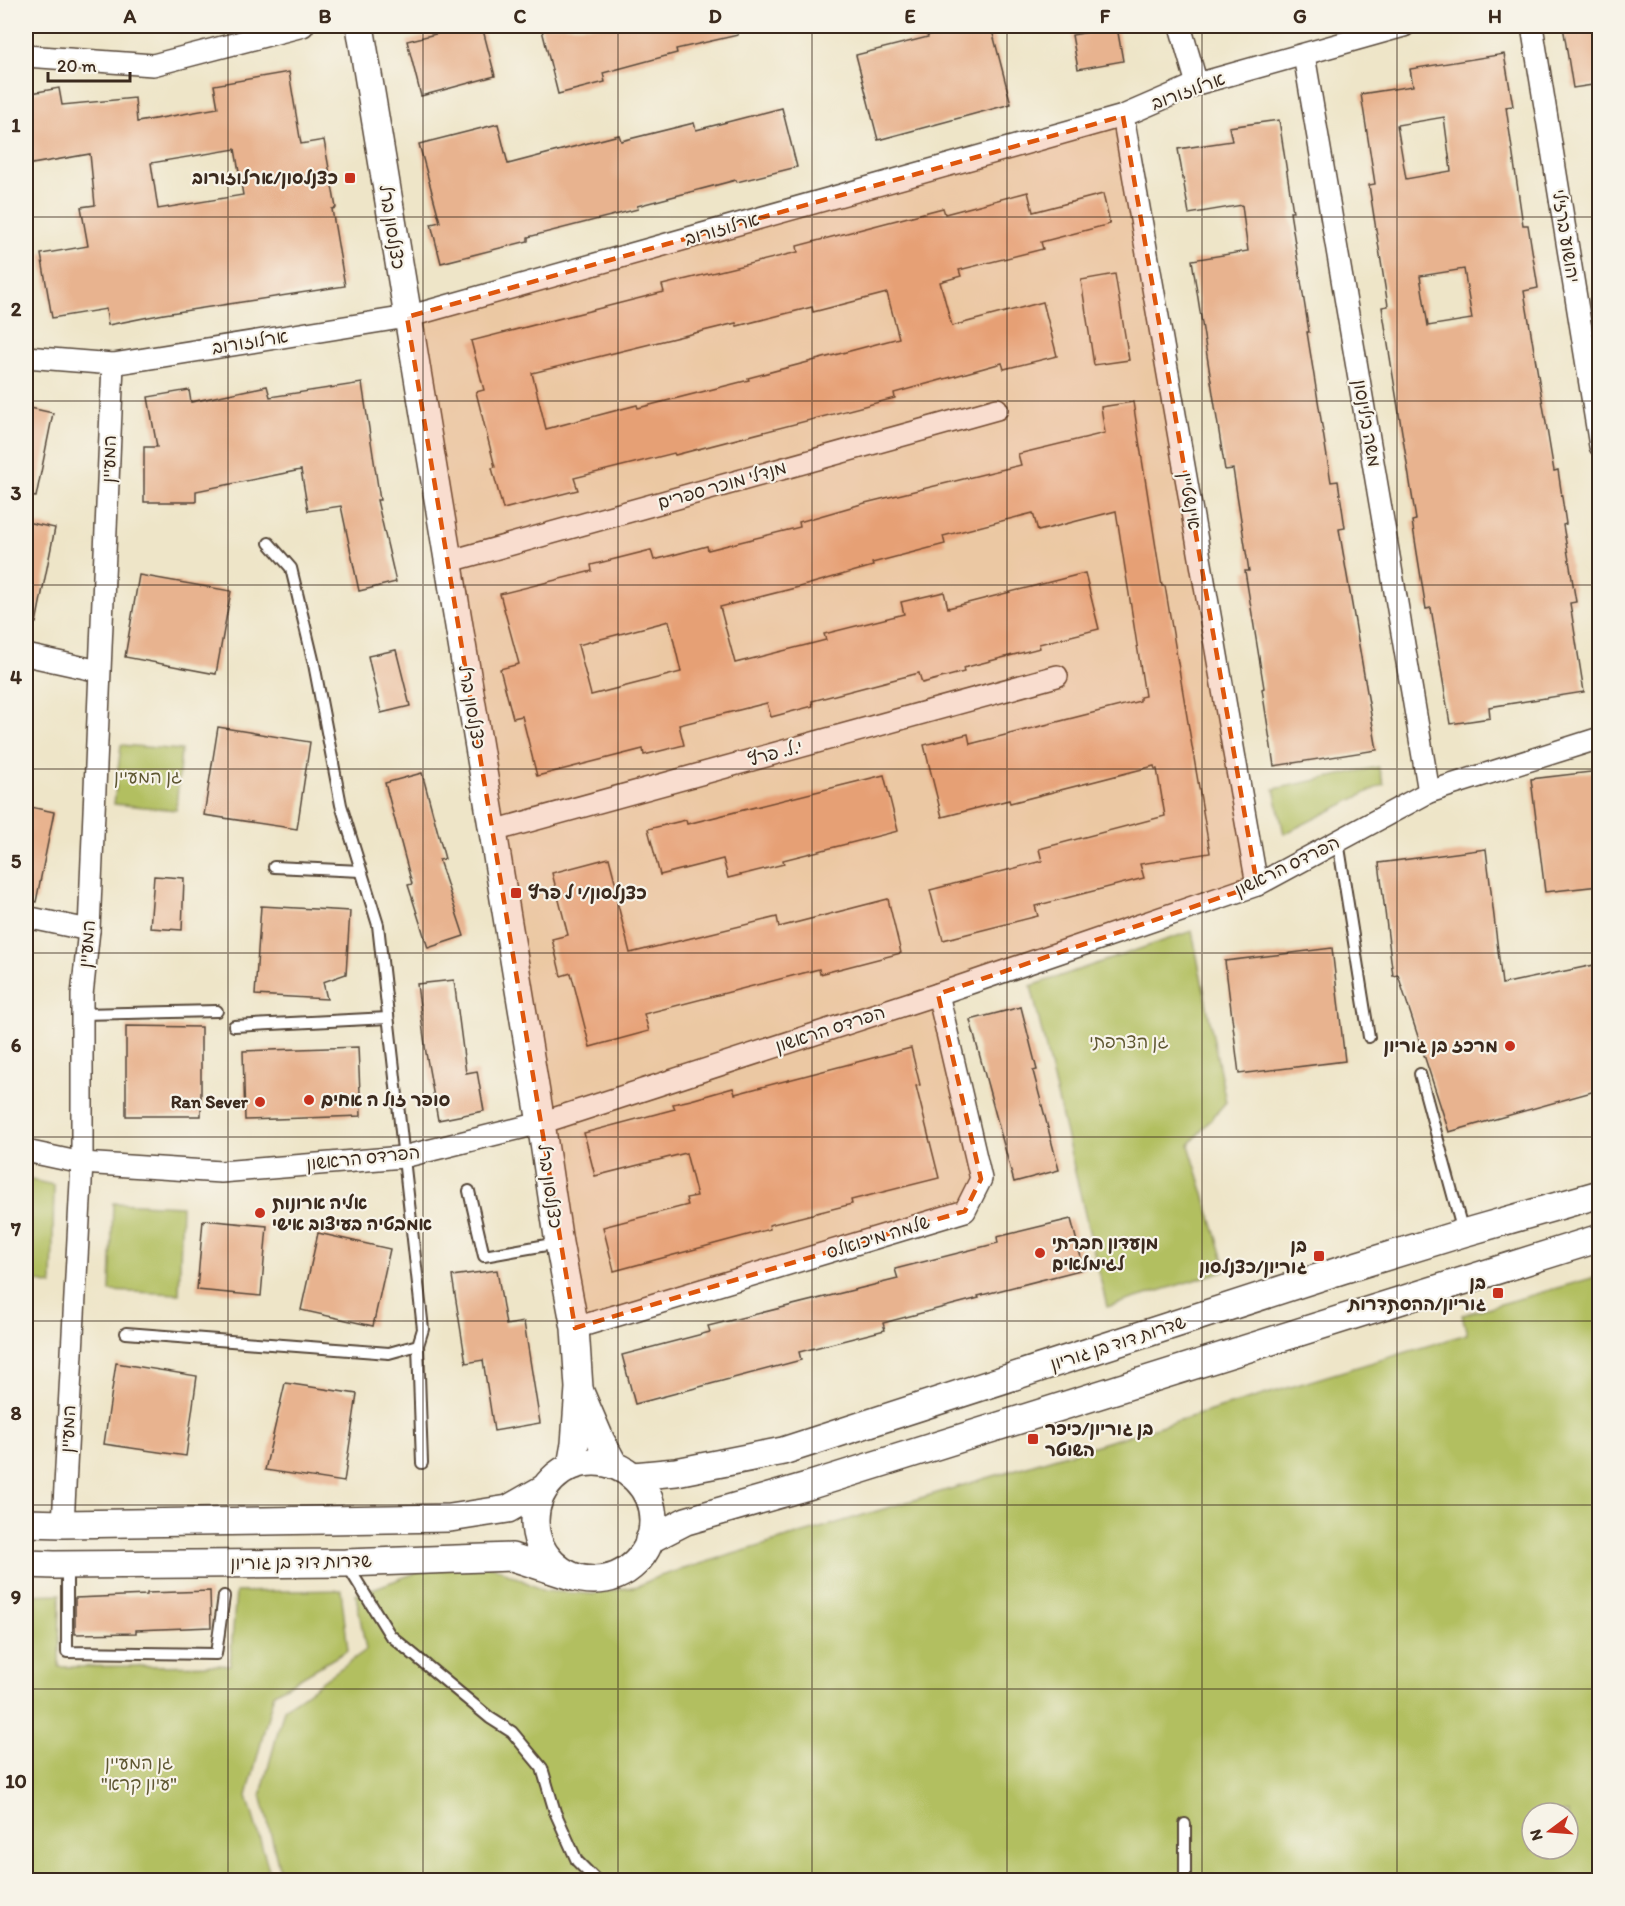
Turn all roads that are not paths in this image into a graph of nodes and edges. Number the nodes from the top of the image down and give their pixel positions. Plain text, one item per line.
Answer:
1 (303, 26) edge
2 (360, 26) edge
3 (1180, 26) edge
4 (1404, 26) edge
5 (1532, 26) edge
6 (1304, 55) junction
7 (26, 56) edge
8 (1197, 84) junction
9 (1123, 116) junction
10 (407, 317) junction
11 (26, 357) edge
12 (113, 364) junction
13 (997, 409) dead end
14 (1599, 446) edge
15 (269, 543) dead end
16 (447, 562) junction
17 (26, 656) edge
18 (99, 671) junction
19 (1057, 676) dead end
20 (1599, 738) edge
21 (1429, 792) junction
22 (493, 831) junction
23 (1338, 841) junction
24 (274, 867) dead end
25 (361, 871) junction
26 (1257, 885) junction
27 (26, 917) edge
28 (88, 930) junction
29 (938, 994) junction
30 (217, 1011) dead end
31 (82, 1014) junction
32 (388, 1018) junction
33 (234, 1026) dead end
34 (1370, 1037) dead end
35 (1420, 1074) dead end
36 (541, 1123) junction
37 (26, 1151) edge
38 (403, 1157) junction
39 (82, 1163) junction
40 (469, 1191) dead end
41 (1599, 1194) edge
42 (1463, 1233) junction
43 (1595, 1242) edge
44 (559, 1243) junction
45 (576, 1328) junction
46 (126, 1334) dead end
47 (418, 1345) junction
48 (579, 1388) junction
49 (422, 1463) dead end
50 (571, 1466) junction
51 (624, 1471) junction
52 (543, 1489) junction
53 (26, 1523) edge
54 (63, 1524) junction
55 (649, 1540) junction
56 (345, 1563) junction
57 (26, 1564) edge
58 (67, 1564) junction
59 (574, 1577) junction
60 (224, 1596) dead end
61 (1185, 1824) dead end
62 (596, 1881) edge
63 (1185, 1881) edge

1 - 7 street
2 - 10 street, כצנלסון ברל
3 - 8 street
4 - 6 street, ארלוזורוב
5 - 14 street, יהושוע ברזילי
6 - 8 street, ארלוזורוב
6 - 21 street, משה בילינסון
8 - 9 street, ארלוזורוב
9 - 10 street, ארלוזורוב
9 - 26 street, אינשטיין
10 - 12 street, ארלוזורוב
10 - 16 street, כצנלסון ברל
11 - 12 street, ארלוזורוב
12 - 18 street, המעיין
13 - 16 street, מנדלי מוכר ספרים
15 - 25 lane
16 - 22 street, כצנלסון ברל
17 - 18 street
18 - 28 street, המעיין
19 - 22 street, י.ל. פרץ
20 - 21 street, הפרדס הראשון
21 - 23 street, הפרדס הראשון
22 - 36 street, כצנלסון ברל
23 - 26 street, הפרדס הראשון
23 - 34 lane
24 - 25 lane
25 - 32 lane
26 - 29 street, הפרדס הראשון
27 - 28 street
28 - 31 street, המעיין
29 - 36 street, הפרדס הראשון
29 - 45 street, שלמה מיכואלס
30 - 31 lane
31 - 39 street, המעיין
32 - 33 lane
32 - 38 lane
35 - 42 lane
36 - 38 street, הפרדס הראשון
36 - 44 street, כצנלסון ברל
37 - 39 street, הפרדס הראשון
38 - 39 street, הפרדס הראשון
38 - 47 lane
39 - 54 street, המעיין
40 - 44 lane
41 - 42 street, שדרות דוד בן גוריון
42 - 51 street, שדרות דוד בן גוריון
43 - 55 street
44 - 45 street, כצנלסון ברל
45 - 48 street, כצנלסון ברל
46 - 47 lane
47 - 49 lane
48 - 50 street, כצנלסון ברל
48 - 51 street, כצנלסון ברל
50 - 51 street
50 - 52 street
51 - 55 street
52 - 54 street
52 - 59 street
53 - 54 street
55 - 59 street
56 - 58 street, שדרות דוד בן גוריון
56 - 59 street, שדרות דוד בן גוריון
56 - 62 lane
57 - 58 street, שדרות דוד בן גוריון
58 - 60 lane
61 - 63 lane

